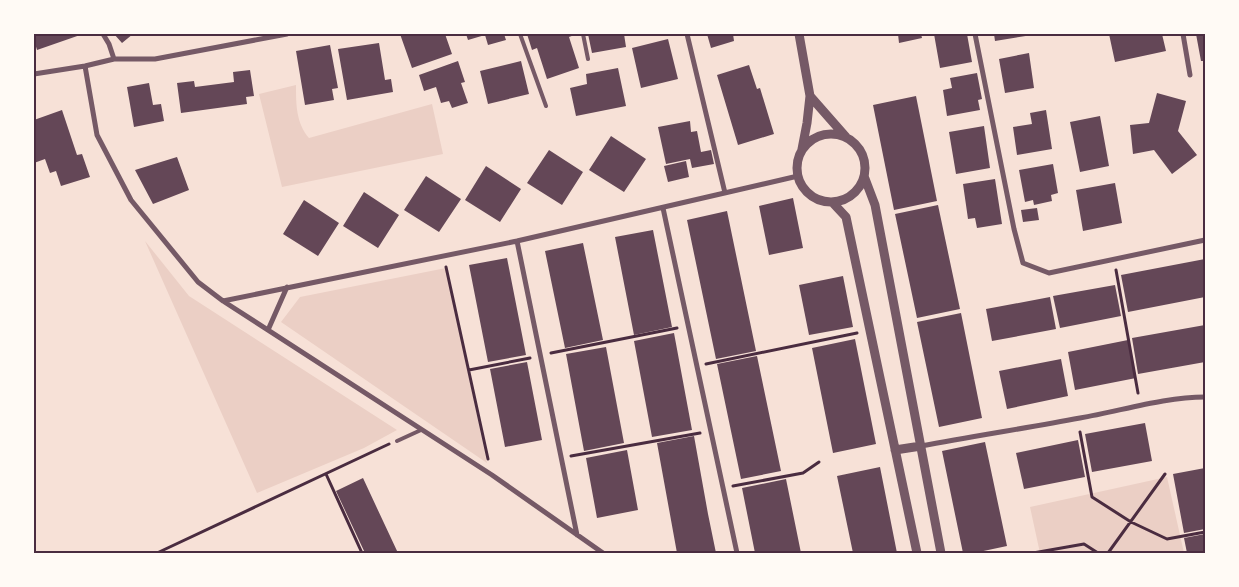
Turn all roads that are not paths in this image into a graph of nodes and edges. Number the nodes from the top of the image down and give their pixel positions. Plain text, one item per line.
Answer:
1 (103, 34) edge
2 (287, 34) edge
3 (520, 34) edge
4 (583, 34) edge
5 (688, 34) edge
6 (799, 34) edge
7 (975, 34) edge
8 (1184, 34) edge
9 (588, 58) dead end
10 (114, 59) junction
11 (85, 66) junction
12 (34, 74) edge
13 (1190, 75) dead end
14 (810, 96) junction
15 (546, 106) dead end
16 (846, 138) junction
17 (801, 152) junction
18 (798, 176) junction
19 (864, 176) junction
20 (725, 193) junction
21 (832, 202) junction
22 (663, 208) junction
23 (517, 240) junction
24 (1205, 240) edge
25 (287, 287) junction
26 (223, 300) junction
27 (268, 330) junction
28 (1205, 397) edge
29 (421, 430) junction
30 (397, 441) road end
31 (921, 446) junction
32 (895, 450) junction
33 (577, 535) junction
34 (603, 553) edge
35 (736, 553) edge
36 (917, 553) edge
37 (941, 553) edge

1 - 10 street
2 - 10 street
3 - 15 lane
4 - 9 lane
5 - 20 street
6 - 14 street
7 - 24 street
8 - 13 street
10 - 11 street
11 - 12 street
11 - 26 street
14 - 16 street
14 - 17 street
16 - 17 street
16 - 19 street
17 - 18 street
18 - 20 street
18 - 21 street
19 - 21 street
19 - 31 street
20 - 22 street
21 - 32 street
22 - 23 street
22 - 35 street
23 - 25 street
23 - 33 street
25 - 26 street
25 - 27 street
26 - 27 street
27 - 29 street
28 - 31 street
29 - 30 lane
29 - 33 street
31 - 32 street
31 - 37 street
32 - 36 street
33 - 34 street

